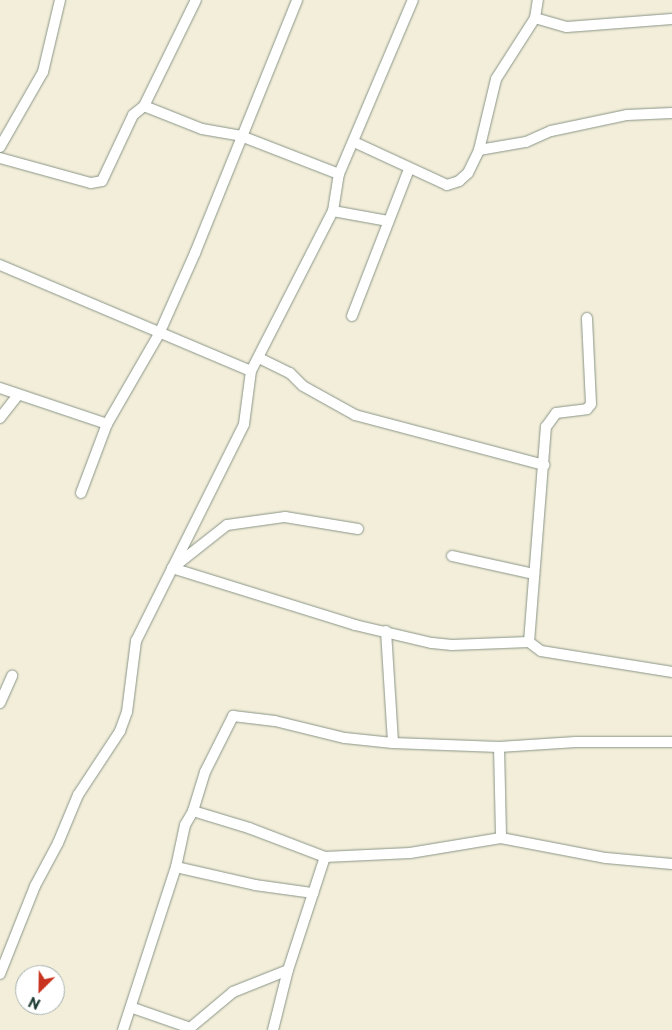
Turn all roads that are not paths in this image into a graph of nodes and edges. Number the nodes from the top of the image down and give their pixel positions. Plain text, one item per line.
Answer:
1 (60, 0) edge
2 (196, 0) edge
3 (297, 0) edge
4 (413, 0) edge
5 (538, 0) edge
6 (534, 18) junction
7 (672, 19) edge
8 (144, 106) junction
9 (672, 113) edge
10 (241, 136) junction
11 (354, 142) junction
12 (0, 147) edge
13 (479, 150) junction
14 (0, 158) edge
15 (409, 170) junction
16 (339, 174) junction
17 (333, 211) junction
18 (388, 221) junction
19 (0, 265) edge
20 (352, 316) dead end
21 (587, 318) dead end
22 (159, 334) junction
23 (259, 358) junction
24 (251, 371) junction
25 (0, 388) edge
26 (18, 395) junction
27 (0, 418) edge
28 (107, 424) junction
29 (544, 465) junction
30 (81, 493) dead end
31 (358, 529) dead end
32 (452, 556) dead end
33 (172, 568) junction
34 (534, 574) junction
35 (386, 631) junction
36 (530, 642) junction
37 (672, 672) edge
38 (12, 676) dead end
39 (0, 703) edge
40 (672, 742) edge
41 (393, 743) junction
42 (500, 748) junction
43 (193, 811) junction
44 (501, 838) junction
45 (325, 857) junction
46 (672, 864) edge
47 (176, 867) junction
48 (313, 893) junction
49 (288, 970) junction
50 (0, 974) edge
51 (133, 1008) junction
52 (123, 1030) edge
53 (273, 1030) edge

1 - 12 street
2 - 8 street
3 - 10 street
4 - 11 street
5 - 6 street
6 - 7 street
6 - 13 street
8 - 10 street
8 - 14 street
9 - 13 street
10 - 16 street
10 - 22 street
11 - 15 street
11 - 16 street
13 - 15 street
15 - 18 street
16 - 17 street
17 - 18 street
17 - 23 street
18 - 20 street
19 - 22 street
21 - 29 street
22 - 24 street
22 - 28 street
23 - 24 street
23 - 29 street
24 - 33 street
25 - 26 street
26 - 27 street
26 - 28 street
28 - 30 street
29 - 34 street
31 - 33 street
32 - 34 street
33 - 35 street
33 - 50 street
34 - 36 street
35 - 36 street
35 - 41 street
36 - 37 street
38 - 39 street
40 - 42 street
41 - 42 street
41 - 43 street
42 - 44 street
43 - 45 street
43 - 47 street
44 - 45 street
44 - 46 street
45 - 48 street
47 - 48 street
47 - 51 street
48 - 49 street
49 - 51 street
49 - 53 street
51 - 52 street

